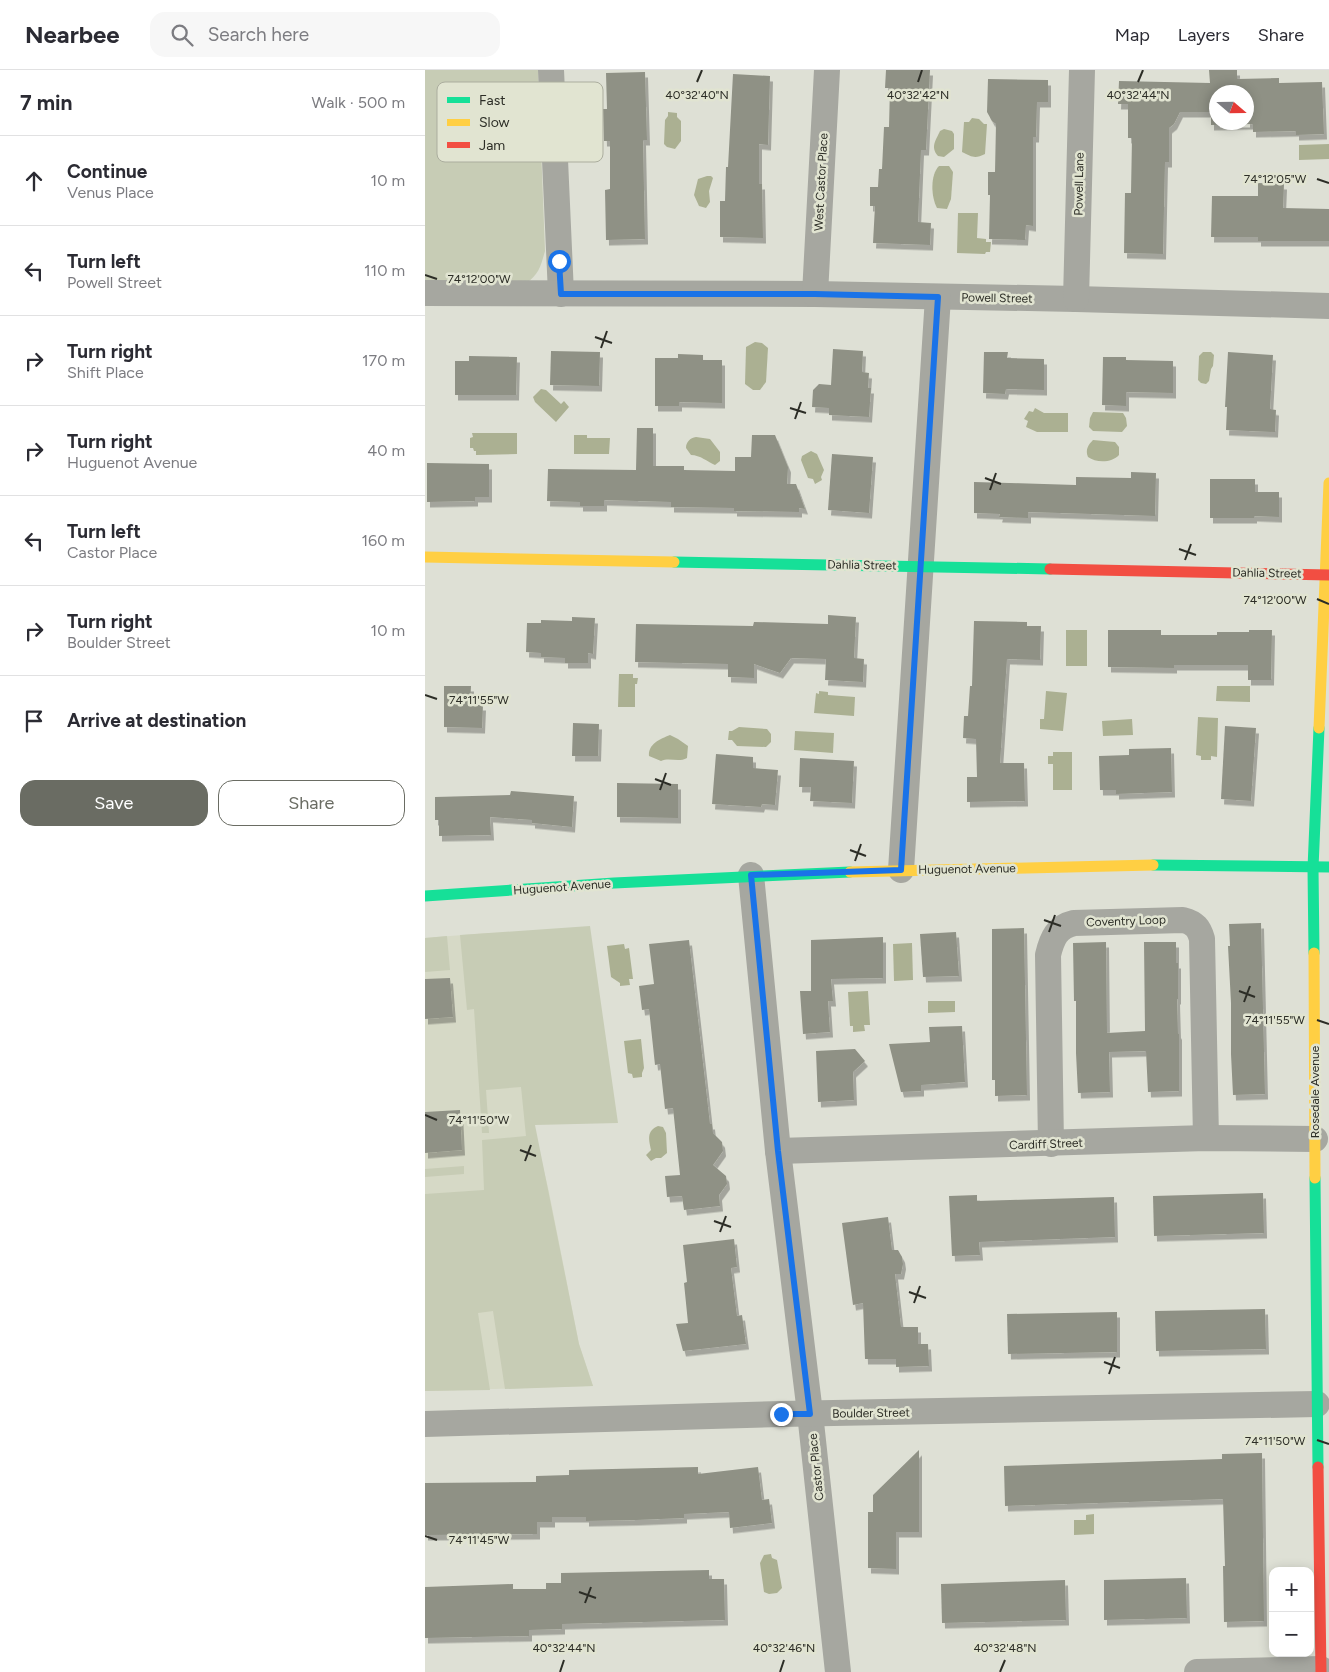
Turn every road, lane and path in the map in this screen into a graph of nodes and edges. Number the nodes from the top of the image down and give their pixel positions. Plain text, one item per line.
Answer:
1 (827, 70) edge
2 (1081, 70) edge
3 (555, 162) edge
4 (425, 292) edge
5 (561, 294) junction
6 (815, 294) junction
7 (938, 297) junction
8 (1076, 299) junction
9 (1329, 306) edge
10 (1329, 483) edge
11 (425, 557) edge
12 (921, 567) junction
13 (1327, 575) edge
14 (1313, 868) junction
15 (1329, 868) edge
16 (901, 870) junction
17 (751, 875) junction
18 (425, 896) edge
19 (1206, 1138) junction
20 (1315, 1139) junction
21 (1051, 1144) junction
22 (778, 1151) junction
23 (1317, 1404) junction
24 (810, 1414) junction
25 (425, 1424) edge
26 (1321, 1670) edge
27 (838, 1672) edge
28 (1197, 1672) edge

1 - 6 street, West Castor Place
2 - 8 street, Powell Lane
3 - 5 street
4 - 5 street, Powell Street
5 - 6 street, Powell Street
6 - 7 street, Powell Street
7 - 8 street, Powell Street
7 - 12 street
8 - 9 street, Powell Street
10 - 13 street, Rosedale Avenue
11 - 12 street, Dahlia Street
12 - 13 street, Dahlia Street
12 - 16 street
13 - 14 street, Rosedale Avenue
14 - 15 street, Huguenot Avenue
14 - 16 street, Huguenot Avenue
14 - 20 street, Rosedale Avenue
16 - 17 street, Huguenot Avenue
17 - 18 street, Huguenot Avenue
17 - 22 street, Castor Place
19 - 20 street, Cardiff Street
19 - 21 street, Cardiff Street
19 - 21 street, Coventry Loop
20 - 23 street, Rosedale Avenue
21 - 22 street, Cardiff Street
22 - 24 street, Castor Place
23 - 24 street, Boulder Street
23 - 26 street, Rosedale Avenue
24 - 25 street, Boulder Street
24 - 27 street, Castor Place
26 - 28 street

